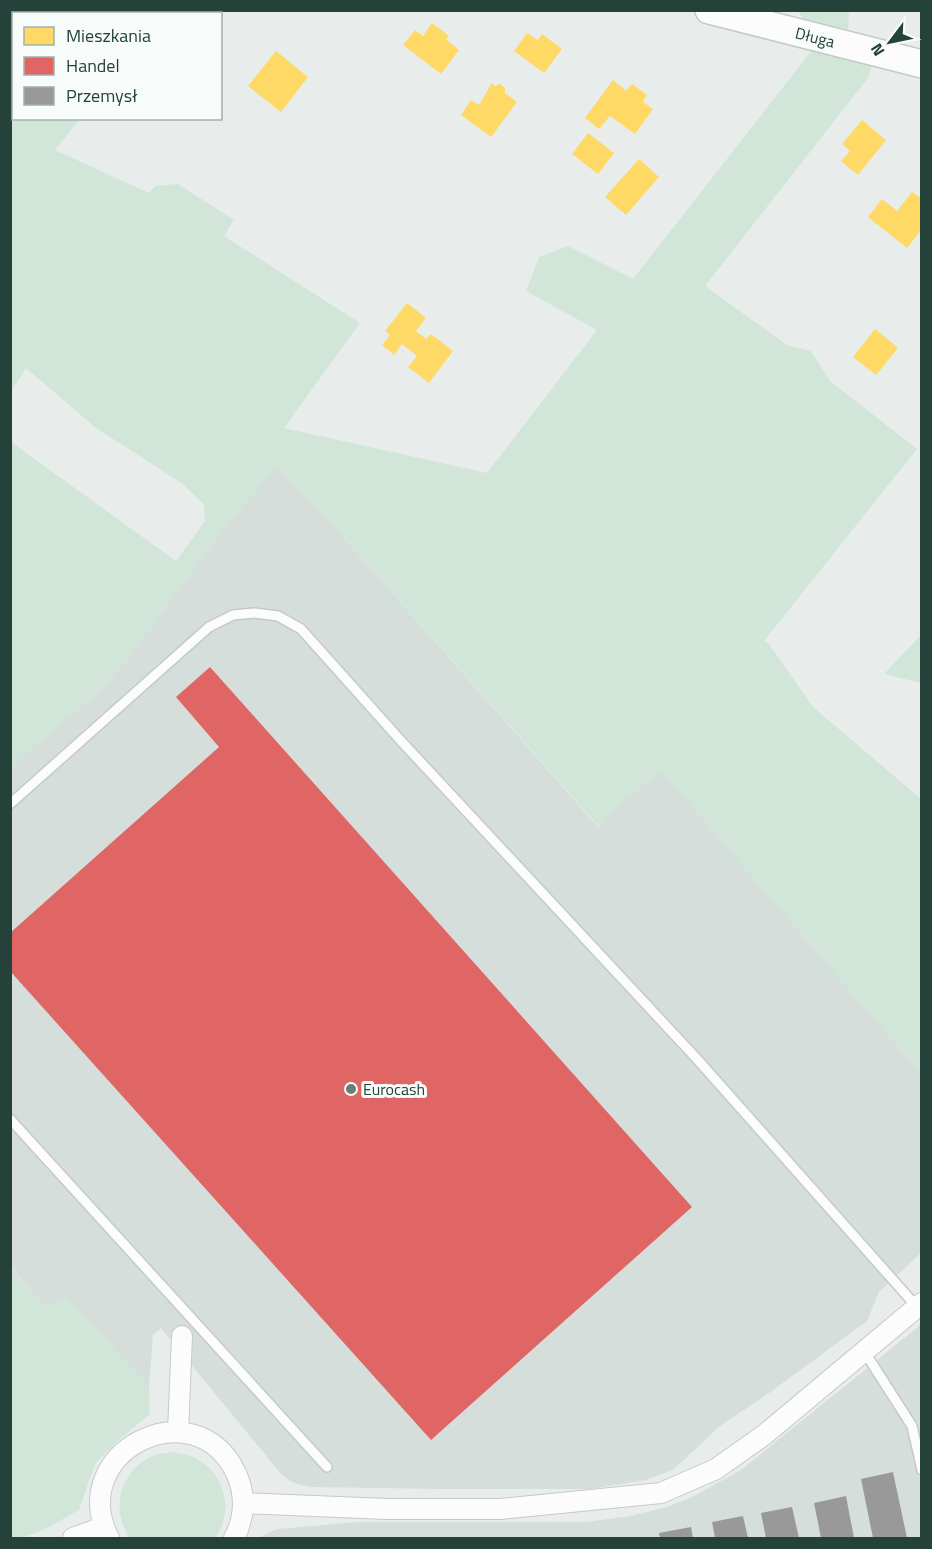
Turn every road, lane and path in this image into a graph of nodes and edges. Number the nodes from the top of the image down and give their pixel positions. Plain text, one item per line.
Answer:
1 (709, 10) edge
2 (921, 64) edge
3 (10, 804) edge
4 (10, 1119) edge
5 (919, 1305) edge
6 (187, 1328) junction
7 (864, 1351) junction
8 (178, 1432) junction
9 (327, 1467) dead end
10 (921, 1470) edge
11 (244, 1503) junction
12 (106, 1533) edge
13 (73, 1539) edge
14 (234, 1539) edge

1 - 2 street, Długa
3 - 5 lane
4 - 6 lane
5 - 7 street
6 - 8 street
6 - 9 lane
7 - 10 lane
7 - 11 street
8 - 11 street
8 - 12 street
11 - 14 street
12 - 13 street

